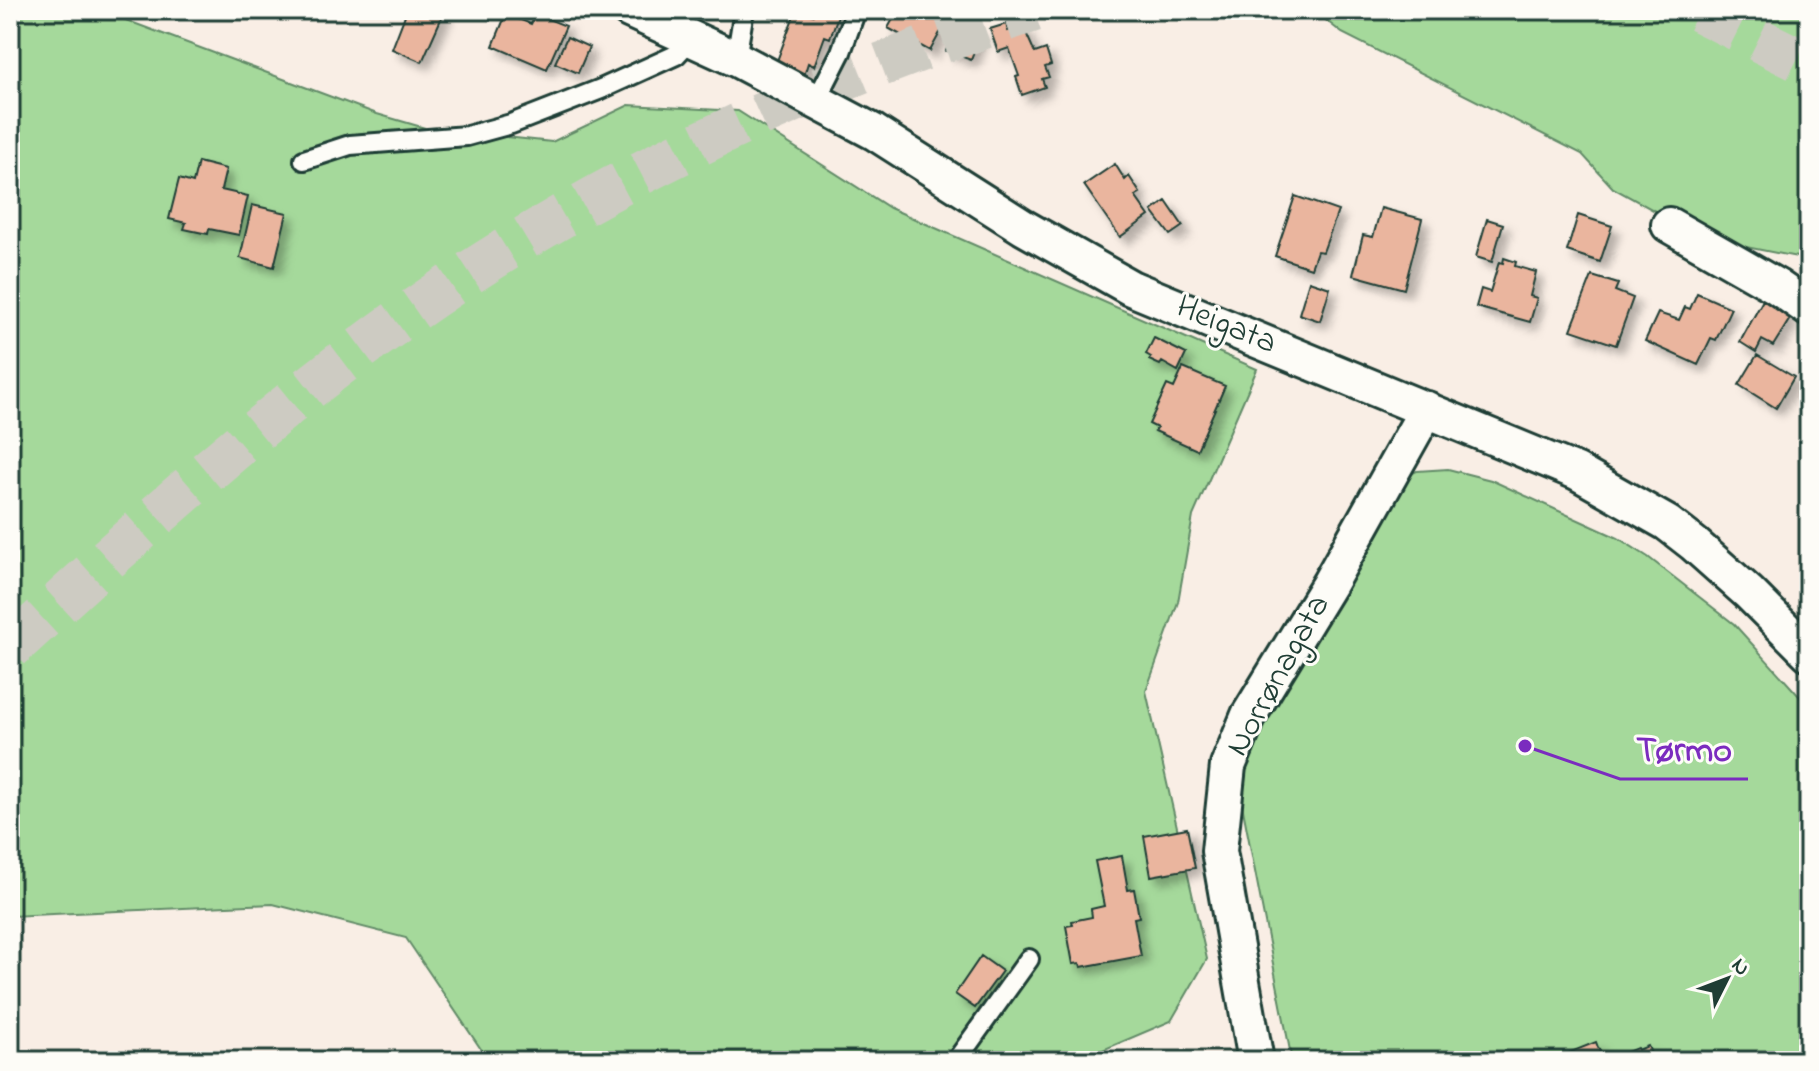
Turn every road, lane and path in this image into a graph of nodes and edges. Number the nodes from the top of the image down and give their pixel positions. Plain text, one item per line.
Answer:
1 (629, 10) edge
2 (744, 10) edge
3 (856, 10) edge
4 (691, 39) junction
5 (736, 59) junction
6 (816, 101) junction
7 (304, 160) dead end
8 (1669, 225) dead end
9 (1809, 309) edge
10 (1427, 409) junction
11 (1809, 653) edge
12 (1029, 959) dead end
13 (956, 1061) edge
14 (1256, 1061) edge

1 - 4 street, Heigata
2 - 5 lane
3 - 6 lane
4 - 5 street, Heigata
4 - 7 lane
5 - 6 street, Heigata
6 - 10 street, Heigata
8 - 9 street
10 - 11 street, Heigata
10 - 14 street, Norrønagata
12 - 13 lane

